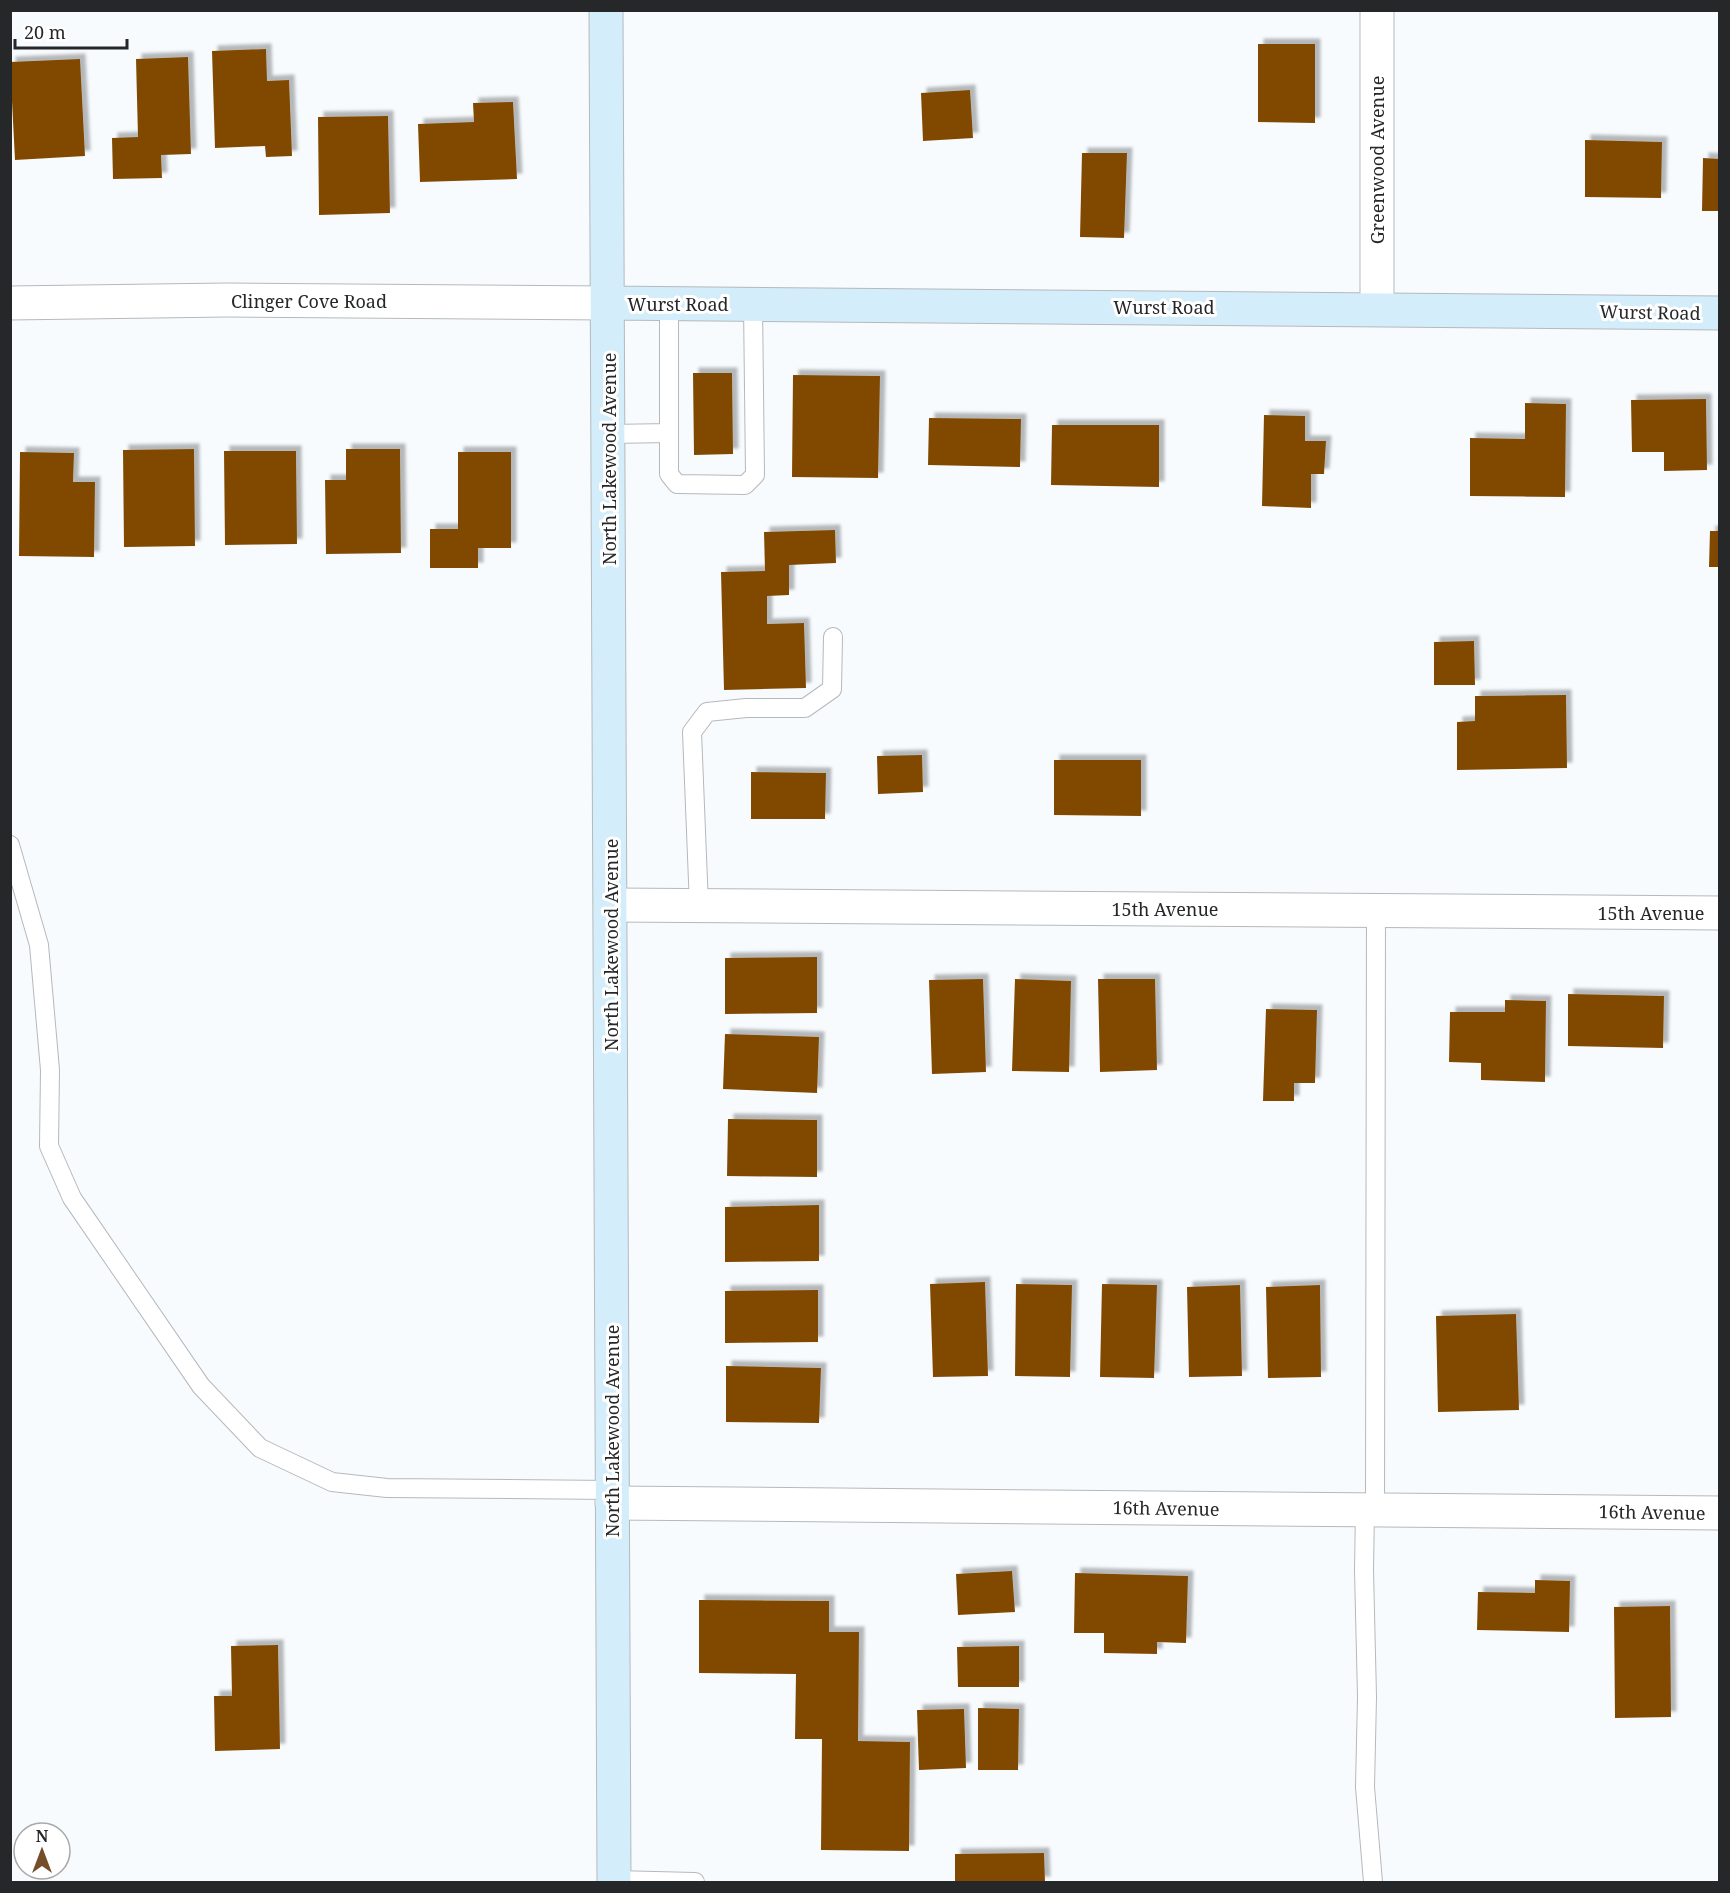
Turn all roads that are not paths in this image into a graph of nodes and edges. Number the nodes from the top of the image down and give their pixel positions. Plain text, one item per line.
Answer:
1 (606, 10) edge
2 (1377, 10) edge
3 (10, 303) edge
4 (608, 303) junction
5 (669, 304) junction
6 (753, 304) junction
7 (1377, 309) junction
8 (1719, 313) edge
9 (669, 433) junction
10 (609, 434) junction
11 (833, 637) dead end
12 (10, 845) edge
13 (611, 904) junction
14 (699, 906) junction
15 (1376, 911) junction
16 (1719, 913) edge
17 (612, 1496) junction
18 (1370, 1510) junction
19 (1719, 1513) edge
20 (614, 1882) edge
21 (695, 1882) edge
22 (1373, 1882) edge

1 - 4 street, North Lakewood Avenue
2 - 7 street, Greenwood Avenue
3 - 4 street, Clinger Cove Road
4 - 5 street, Wurst Road
4 - 10 street, North Lakewood Avenue
5 - 6 street, Wurst Road
5 - 9 lane
6 - 7 street, Wurst Road
6 - 9 lane
7 - 8 street, Wurst Road
9 - 10 lane
10 - 13 street, North Lakewood Avenue
11 - 14 lane
12 - 17 lane
13 - 14 street, 15th Avenue
13 - 17 street, North Lakewood Avenue
14 - 15 street, 15th Avenue
15 - 16 street, 15th Avenue
15 - 18 lane
17 - 18 street, 16th Avenue
17 - 20 street, North Lakewood Avenue
18 - 19 street, 16th Avenue
18 - 22 lane
20 - 21 lane

